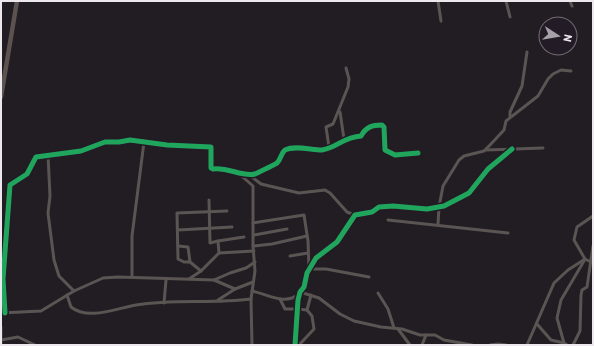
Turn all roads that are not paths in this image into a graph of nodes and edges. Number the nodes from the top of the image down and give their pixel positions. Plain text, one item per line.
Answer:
1 (17, 1) edge
2 (438, 1) edge
3 (506, 1) edge
4 (570, 1) edge
5 (572, 6) dead end
6 (510, 16) dead end
7 (441, 21) dead end
8 (527, 52) dead end
9 (346, 68) dead end
10 (571, 71) dead end
11 (1, 97) edge
12 (340, 112) junction
13 (510, 116) junction
14 (344, 139) junction
15 (144, 142) junction
16 (329, 147) junction
17 (543, 148) dead end
18 (512, 149) junction
19 (484, 150) junction
20 (418, 153) dead end
21 (48, 155) junction
22 (236, 171) junction
23 (248, 174) junction
24 (209, 200) dead end
25 (438, 207) junction
26 (227, 211) dead end
27 (209, 212) junction
28 (355, 215) junction
29 (593, 216) edge
30 (388, 220) dead end
31 (253, 224) junction
32 (438, 224) junction
33 (232, 227) dead end
34 (209, 228) junction
35 (287, 229) dead end
36 (178, 230) junction
37 (508, 233) dead end
38 (254, 235) junction
39 (307, 236) junction
40 (244, 237) dead end
41 (218, 242) junction
42 (178, 246) junction
43 (253, 246) junction
44 (593, 246) edge
45 (254, 251) junction
46 (219, 253) junction
47 (308, 254) junction
48 (290, 256) dead end
49 (585, 259) junction
50 (190, 262) junction
51 (255, 262) junction
52 (592, 263) edge
53 (309, 269) junction
54 (202, 271) junction
55 (369, 277) dead end
56 (132, 278) junction
57 (189, 279) junction
58 (166, 280) junction
59 (214, 280) junction
60 (254, 282) junction
61 (234, 289) junction
62 (74, 291) junction
63 (252, 291) junction
64 (378, 292) dead end
65 (300, 293) junction
66 (309, 294) junction
67 (67, 295) junction
68 (297, 298) junction
69 (251, 299) junction
70 (280, 299) junction
71 (285, 300) junction
72 (218, 301) junction
73 (164, 303) junction
74 (282, 303) junction
75 (297, 309) junction
76 (308, 310) junction
77 (3, 313) edge
78 (537, 324) junction
79 (1, 327) edge
80 (396, 328) junction
81 (426, 335) junction
82 (1, 343) edge
83 (566, 344) edge
84 (35, 345) edge
85 (252, 345) edge
86 (294, 345) edge
87 (299, 345) edge
88 (410, 345) edge
89 (422, 345) edge
90 (472, 345) edge
91 (490, 345) edge
92 (506, 345) edge
93 (526, 345) edge
94 (573, 345) edge

1 - 11 main road
2 - 7 street
3 - 6 street
4 - 5 street
8 - 13 street
9 - 12 street
10 - 13 street
12 - 14 street
12 - 16 street
13 - 19 street
14 - 16 street
14 - 20 street
15 - 21 street
15 - 22 street
15 - 56 street
16 - 23 street
17 - 18 street
18 - 19 street
18 - 25 street
19 - 25 street
21 - 62 street
21 - 77 street
22 - 23 street
22 - 31 street
23 - 28 street
24 - 27 street
25 - 28 street
25 - 32 street
26 - 27 street
27 - 34 street
27 - 36 street
28 - 53 street
29 - 49 street
30 - 32 street
31 - 38 street
31 - 39 street
32 - 37 street
33 - 34 street
34 - 36 street
34 - 41 street
35 - 38 street
36 - 42 street
38 - 43 street
39 - 43 street
39 - 47 street
40 - 41 street
41 - 46 street
42 - 50 street
42 - 50 street
43 - 45 street
44 - 52 street
45 - 46 street
45 - 51 street
46 - 54 street
47 - 48 street
47 - 53 street
49 - 52 street
49 - 78 street
49 - 83 street
50 - 54 street
51 - 59 street
51 - 60 street
52 - 94 street
53 - 55 street
53 - 65 street
54 - 57 street
56 - 58 street
56 - 62 street
57 - 58 street
57 - 59 street
58 - 73 street
59 - 61 street
60 - 61 street
60 - 63 street
61 - 72 street
62 - 67 street
63 - 69 street
63 - 70 street
64 - 80 street
65 - 66 street
65 - 68 street
66 - 76 street
66 - 80 street
67 - 73 street
67 - 77 street
68 - 71 street
68 - 75 street
69 - 72 street
69 - 85 street
70 - 71 street
70 - 74 street
71 - 74 street
72 - 73 street
74 - 75 street
75 - 76 street
75 - 86 street
76 - 87 street
78 - 83 street
78 - 93 street
79 - 82 street
80 - 81 street
80 - 88 street
81 - 89 street
81 - 90 street
82 - 84 street
91 - 92 street

